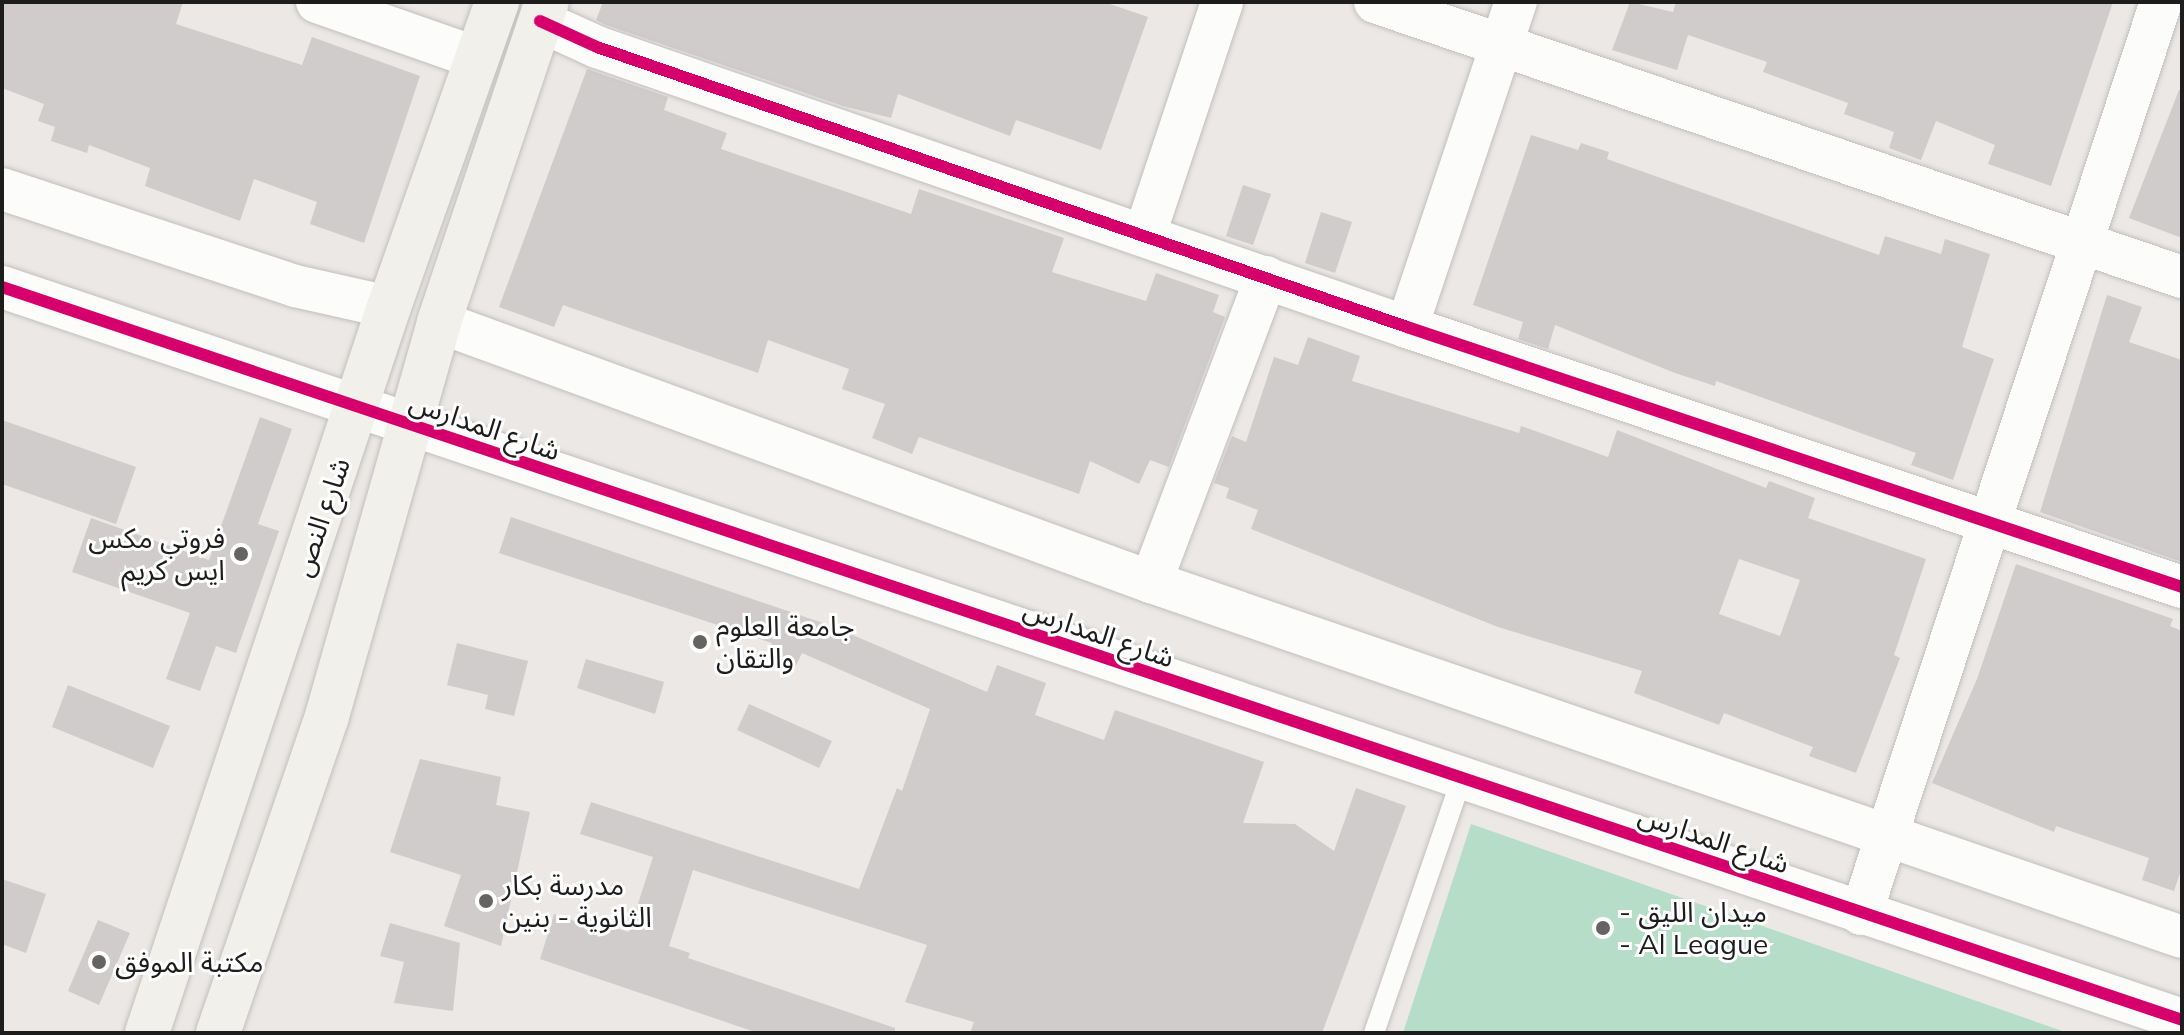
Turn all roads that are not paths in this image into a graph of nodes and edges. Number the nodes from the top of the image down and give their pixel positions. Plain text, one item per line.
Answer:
1 (317, 2) edge
2 (497, 2) edge
3 (1222, 2) edge
4 (1375, 2) edge
5 (1516, 2) edge
6 (2161, 2) edge
7 (544, 12) edge
8 (1501, 45) junction
9 (477, 58) junction
10 (2, 189) edge
11 (1145, 234) junction
12 (2082, 243) junction
13 (1266, 277) junction
14 (2182, 277) edge
15 (2, 287) edge
16 (389, 307) junction
17 (439, 322) junction
18 (1407, 327) junction
19 (358, 407) junction
20 (408, 426) junction
21 (1990, 521) junction
22 (1151, 582) junction
23 (2182, 587) edge
24 (1461, 780) junction
25 (1888, 837) junction
26 (1861, 914) junction
27 (2182, 937) edge
28 (2182, 1020) edge
29 (147, 1033) edge
30 (218, 1033) edge
31 (1374, 1033) edge

1 - 9 street
2 - 9 main road, شارع النص
3 - 11 street
4 - 8 street
5 - 8 street
6 - 12 street
7 - 11 street
7 - 17 main road, شارع النص
8 - 12 street
8 - 18 street
9 - 16 main road, شارع النص
10 - 16 street
11 - 13 street
12 - 14 street
12 - 21 street
13 - 18 street
13 - 22 street
15 - 19 street, شارع المدارس
16 - 19 main road, شارع النص
17 - 20 main road, شارع النص
17 - 22 street
18 - 21 street
19 - 20 street, شارع المدارس
19 - 29 main road, شارع النص
20 - 24 street, شارع المدارس
20 - 30 main road, شارع النص
21 - 23 street
21 - 25 street
22 - 25 street
24 - 26 street, شارع المدارس
24 - 31 lane
25 - 26 street
25 - 27 street
26 - 28 street, شارع المدارس

